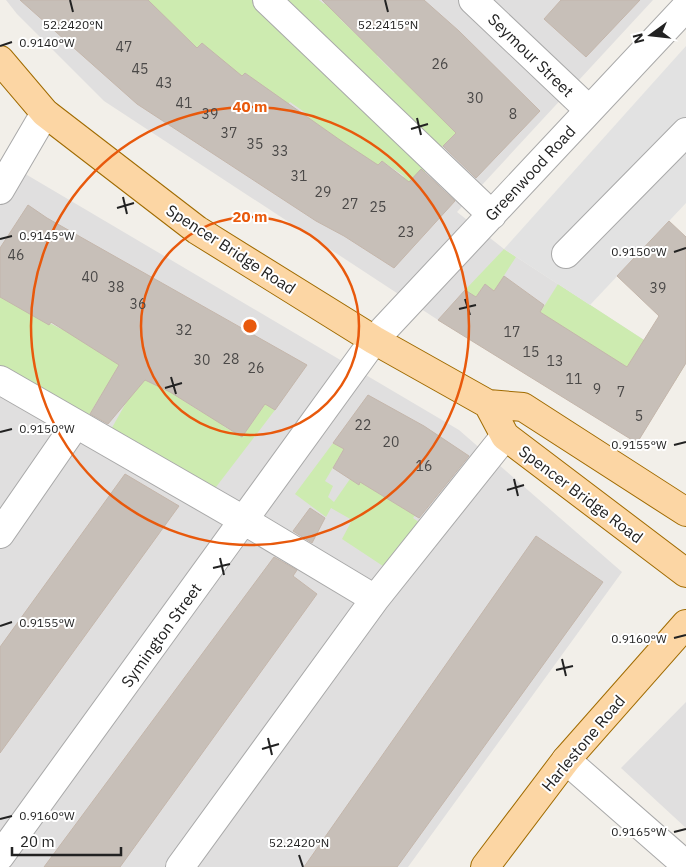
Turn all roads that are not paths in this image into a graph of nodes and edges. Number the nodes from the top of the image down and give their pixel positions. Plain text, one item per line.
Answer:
1 (267, 0) edge
2 (484, 4) edge
3 (686, 7) edge
4 (0, 60) edge
5 (589, 110) junction
6 (45, 113) junction
7 (686, 132) edge
8 (0, 190) edge
9 (492, 215) junction
10 (566, 254) dead end
11 (374, 340) junction
12 (0, 380) edge
13 (488, 404) junction
14 (76, 424) junction
15 (505, 436) junction
16 (686, 512) edge
17 (245, 521) junction
18 (0, 534) edge
19 (686, 573) edge
20 (375, 599) junction
21 (686, 624) edge
22 (566, 760) junction
23 (0, 856) edge
24 (684, 865) edge
25 (180, 867) edge
26 (485, 867) edge

1 - 9 street
2 - 5 street, Seymour Street
3 - 5 street, Greenwood Road
4 - 6 main road, Spencer Bridge Road
5 - 9 street, Greenwood Road
6 - 8 street
6 - 11 main road, Spencer Bridge Road
7 - 10 street
9 - 11 street, Greenwood Road
11 - 13 main road, Spencer Bridge Road
11 - 17 street, Symington Street
12 - 14 street
13 - 15 main road, Spencer Bridge Road
13 - 16 main road, Spencer Bridge Road
14 - 17 street
14 - 18 street
15 - 19 main road, Spencer Bridge Road
15 - 20 street
17 - 20 street
17 - 23 street, Symington Street
20 - 25 street
21 - 22 main road, Harlestone Road
22 - 24 street
22 - 26 main road, Harlestone Road

